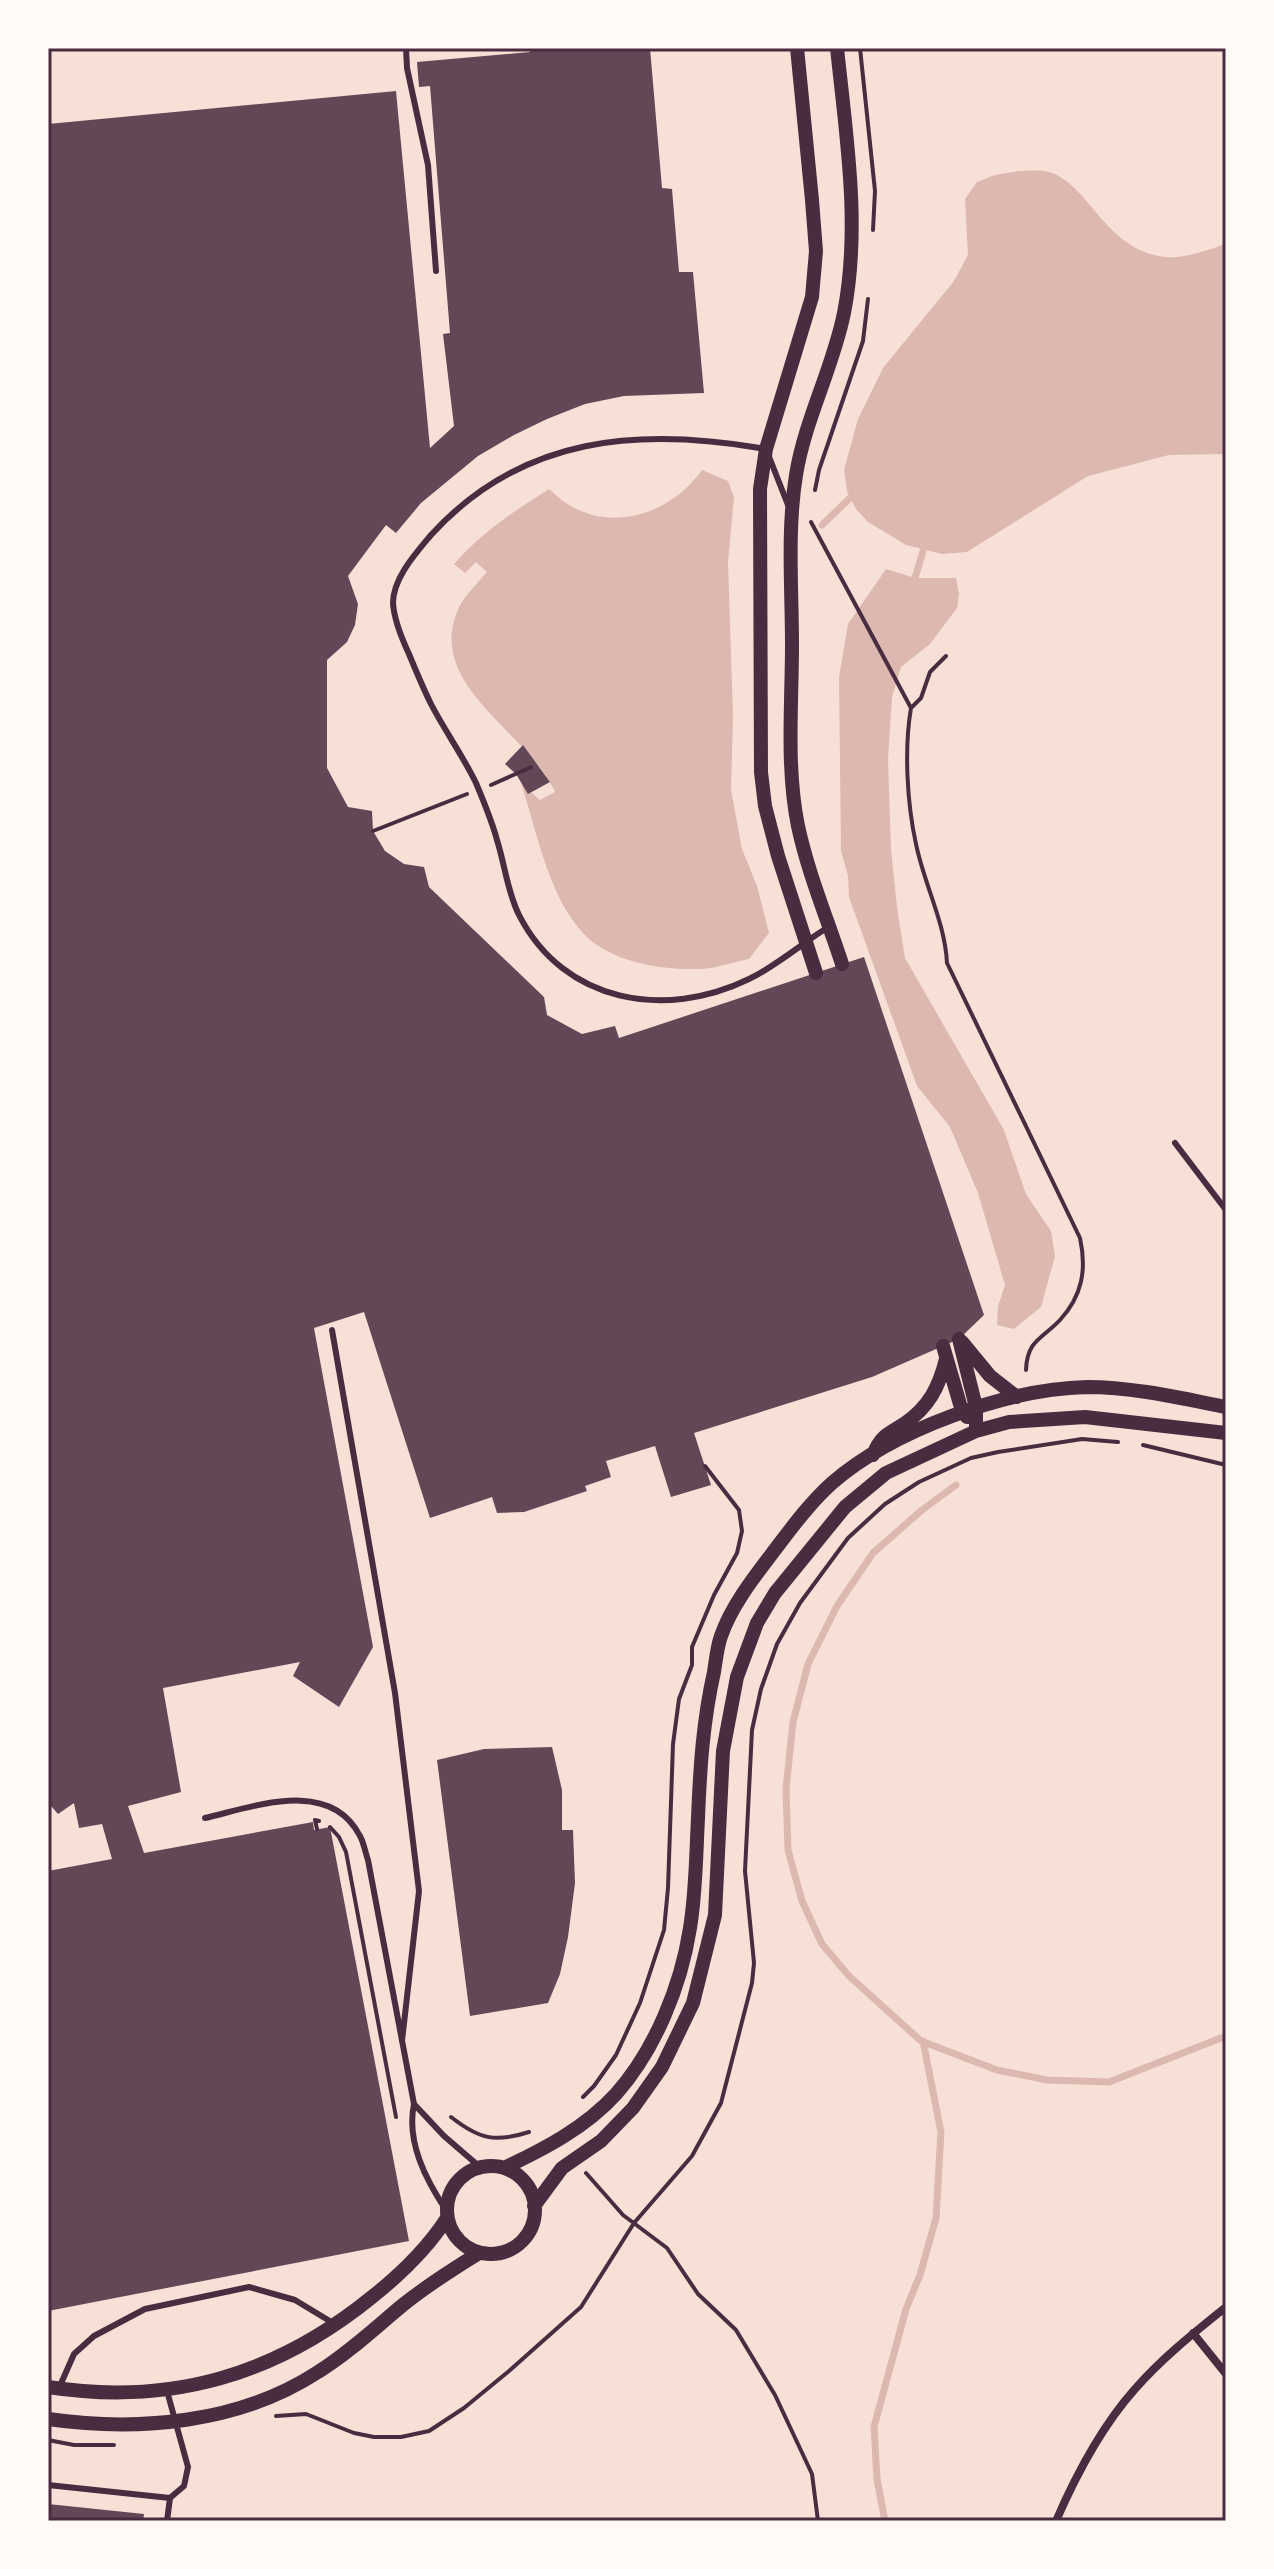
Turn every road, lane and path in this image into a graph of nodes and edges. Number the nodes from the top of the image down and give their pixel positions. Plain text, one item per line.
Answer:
1 (406, 48) edge
2 (797, 48) edge
3 (837, 48) edge
4 (436, 271) dead end
5 (766, 449) junction
6 (793, 518) junction
7 (841, 579) dead end
8 (946, 656) dead end
9 (911, 708) junction
10 (531, 767) dead end
11 (479, 790) junction
12 (373, 831) dead end
13 (830, 926) junction
14 (806, 940) junction
15 (842, 964) dead end
16 (816, 973) dead end
17 (1175, 1143) dead end
18 (1226, 1210) edge
19 (332, 1330) dead end
20 (1026, 1370) dead end
21 (1017, 1397) junction
22 (1226, 1407) edge
23 (969, 1409) junction
24 (976, 1431) junction
25 (1226, 1433) edge
26 (1126, 1443) dead end
27 (1141, 1444) dead end
28 (873, 1455) junction
29 (1226, 1465) edge
30 (705, 1466) dead end
31 (205, 1818) dead end
32 (317, 1829) dead end
33 (402, 2041) junction
34 (576, 2103) dead end
35 (414, 2104) junction
36 (451, 2117) dead end
37 (398, 2123) dead end
38 (538, 2128) dead end
39 (480, 2167) junction
40 (504, 2168) junction
41 (585, 2172) dead end
42 (534, 2206) junction
43 (447, 2214) junction
44 (634, 2223) junction
45 (479, 2253) junction
46 (1226, 2307) edge
47 (336, 2325) junction
48 (1193, 2333) junction
49 (1226, 2374) edge
50 (54, 2388) edge
51 (167, 2391) junction
52 (270, 2418) dead end
53 (48, 2419) edge
54 (176, 2421) junction
55 (48, 2440) edge
56 (124, 2445) dead end
57 (48, 2485) edge
58 (170, 2498) junction
59 (167, 2521) edge
60 (818, 2521) edge
61 (1056, 2521) edge

1 - 4 lane
2 - 5 street
3 - 6 street
5 - 6 lane
5 - 11 lane
5 - 14 street
6 - 13 street
7 - 9 path
8 - 9 path
9 - 20 path
10 - 11 path
11 - 12 path
11 - 14 lane
13 - 14 lane
13 - 15 street
14 - 16 street
17 - 18 lane
19 - 33 lane
21 - 22 street
21 - 23 street
21 - 23 street
23 - 24 street
23 - 28 street
23 - 28 street
24 - 25 street
24 - 42 street
26 - 44 path
27 - 29 path
28 - 40 street
30 - 34 path
31 - 33 lane
32 - 37 path
33 - 35 lane
35 - 39 lane
35 - 43 lane
36 - 38 path
39 - 40 street
39 - 43 street
40 - 42 street
41 - 44 path
42 - 45 street
43 - 45 street
43 - 47 street
44 - 52 path
44 - 60 path
45 - 54 street
46 - 48 street
47 - 50 lane
47 - 51 street
48 - 49 street
48 - 61 street
50 - 51 street
51 - 54 lane
53 - 54 street
54 - 58 lane
55 - 56 path
57 - 58 lane
58 - 59 lane

